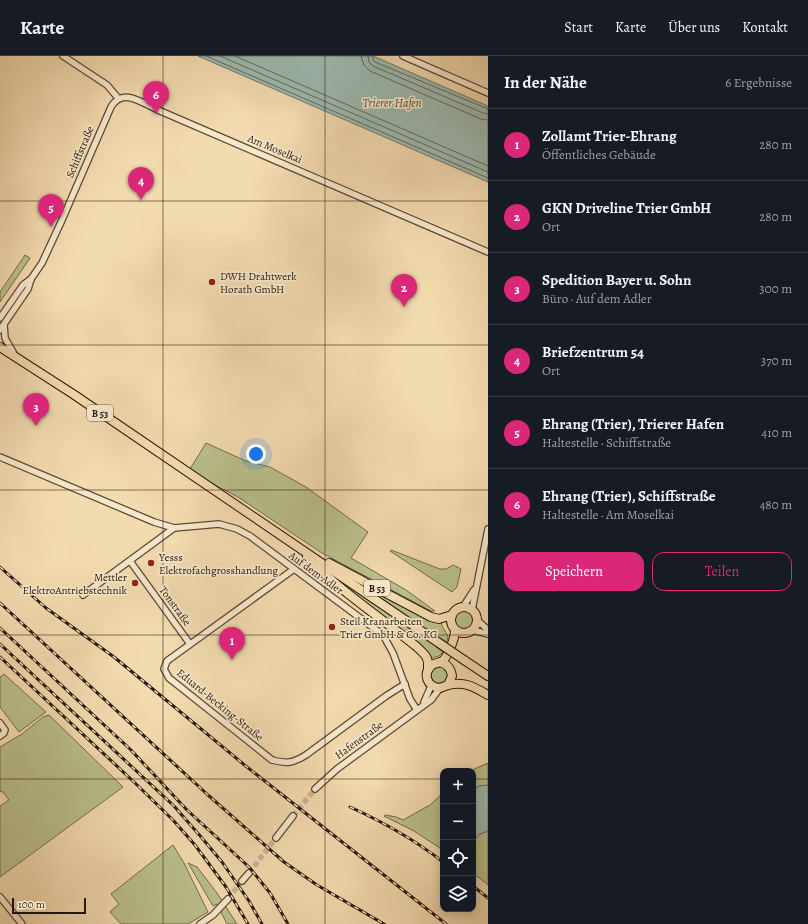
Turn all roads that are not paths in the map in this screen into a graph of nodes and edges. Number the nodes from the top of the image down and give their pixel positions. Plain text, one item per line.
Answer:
1 (63, 56) edge
2 (403, 56) edge
3 (488, 93) edge
4 (118, 98) junction
5 (488, 252) edge
6 (31, 279) junction
7 (0, 318) edge
8 (4, 324) junction
9 (0, 330) edge
10 (0, 347) edge
11 (15, 356) junction
12 (0, 457) edge
13 (174, 528) junction
14 (488, 529) edge
15 (295, 545) junction
16 (304, 551) junction
17 (130, 561) junction
18 (294, 569) junction
19 (476, 588) junction
20 (84, 595) dead end
21 (463, 607) junction
22 (472, 610) junction
23 (452, 615) junction
24 (477, 620) junction
25 (455, 630) junction
26 (488, 630) edge
27 (469, 632) junction
28 (488, 634) edge
29 (190, 644) junction
30 (440, 662) junction
31 (450, 667) junction
32 (428, 668) junction
33 (488, 676) edge
34 (405, 684) junction
35 (448, 685) junction
36 (431, 686) junction
37 (440, 688) junction
38 (488, 695) edge
39 (417, 710) junction
40 (0, 723) edge
41 (0, 736) edge
42 (315, 789) tunnel mouth
43 (293, 816) tunnel mouth
44 (276, 838) tunnel mouth
45 (249, 873) tunnel mouth
46 (242, 882) tunnel mouth
47 (0, 897) edge
48 (228, 899) tunnel mouth
49 (22, 924) edge
50 (200, 924) edge

1 - 4 street
2 - 3 street
4 - 5 street, Am Moselkai
4 - 6 street, Schiffstraße
6 - 7 street, Schiffstraße
6 - 8 street, Schiffstraße
8 - 9 street, Schiffstraße
8 - 11 street
10 - 11 main road, B 53
11 - 15 main road, B 53
12 - 13 street, Auf dem Adler
13 - 17 street
13 - 18 street, Auf dem Adler
14 - 19 street
15 - 16 main road, B 53
15 - 32 main road, B 53
16 - 23 main road, B 53
16 - 33 main road, B 53, bridge
17 - 20 street
17 - 29 street, Tonstraße
18 - 29 street, Eduard-Becking-Straße
18 - 34 street, Auf dem Adler
19 - 21 street
19 - 22 street
21 - 22 main road
21 - 23 main road, B 53
22 - 24 main road
23 - 25 main road
24 - 26 street
24 - 27 main road
25 - 27 main road
25 - 30 main road
27 - 28 street
27 - 31 main road
29 - 34 street, Eduard-Becking-Straße
30 - 31 main road
30 - 32 main road
31 - 35 main road
32 - 36 main road, B 53
34 - 39 street, Auf dem Adler
35 - 37 main road
35 - 38 main road
36 - 37 main road
36 - 39 street, Hafenstraße
37 - 39 street, Hafenstraße
39 - 42 street, Hafenstraße
40 - 41 street
43 - 44 street
45 - 46 street
47 - 49 street
48 - 50 street

